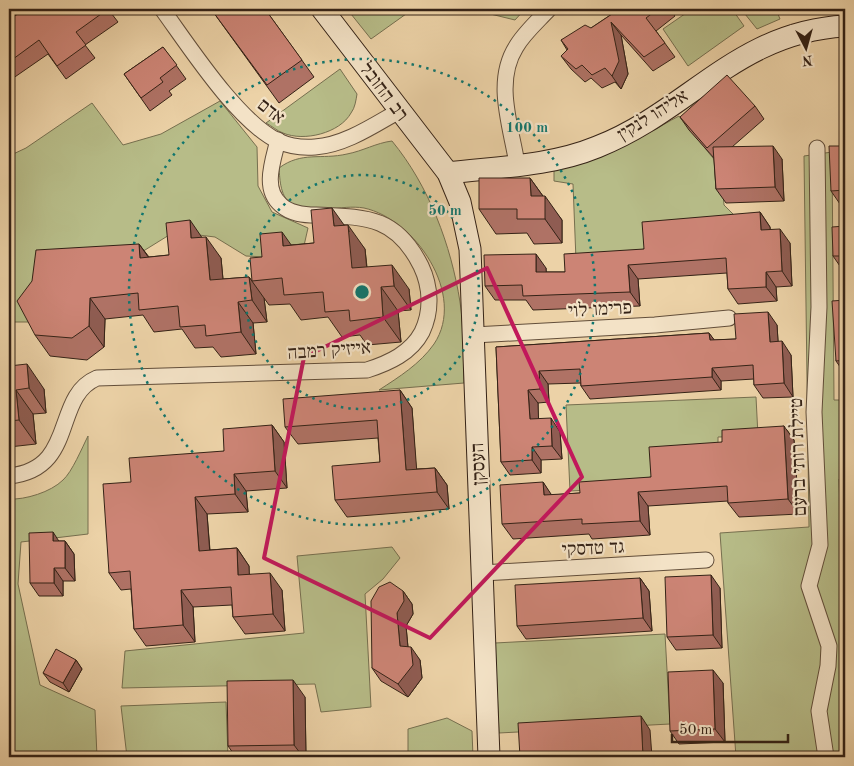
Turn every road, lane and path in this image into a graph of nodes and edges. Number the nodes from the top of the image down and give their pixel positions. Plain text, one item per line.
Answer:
1 (162, 9) edge
2 (322, 9) edge
3 (549, 9) edge
4 (845, 26) edge
5 (399, 111) junction
6 (278, 140) junction
7 (817, 148) dead end
8 (511, 165) junction
9 (448, 174) junction
10 (470, 250) junction
11 (729, 318) dead end
12 (474, 336) junction
13 (9, 476) edge
14 (706, 560) dead end
15 (482, 573) junction
16 (489, 757) edge
17 (826, 757) edge

1 - 6 street, אדם
2 - 5 street, רב החובל
3 - 8 street
4 - 8 street, אליהו לנקין
5 - 6 street, אדם
5 - 9 street, רב החובל
6 - 13 street, אייזיק רמבה
7 - 17 street, טיילת רותי ברעם
8 - 9 street, אליהו לנקין
8 - 10 street
9 - 10 street, העסקן
10 - 12 street, העסקן
11 - 12 street, פרימו לוי
12 - 15 street, העסקן
14 - 15 street, גד טדסקי
15 - 16 street, העסקן

